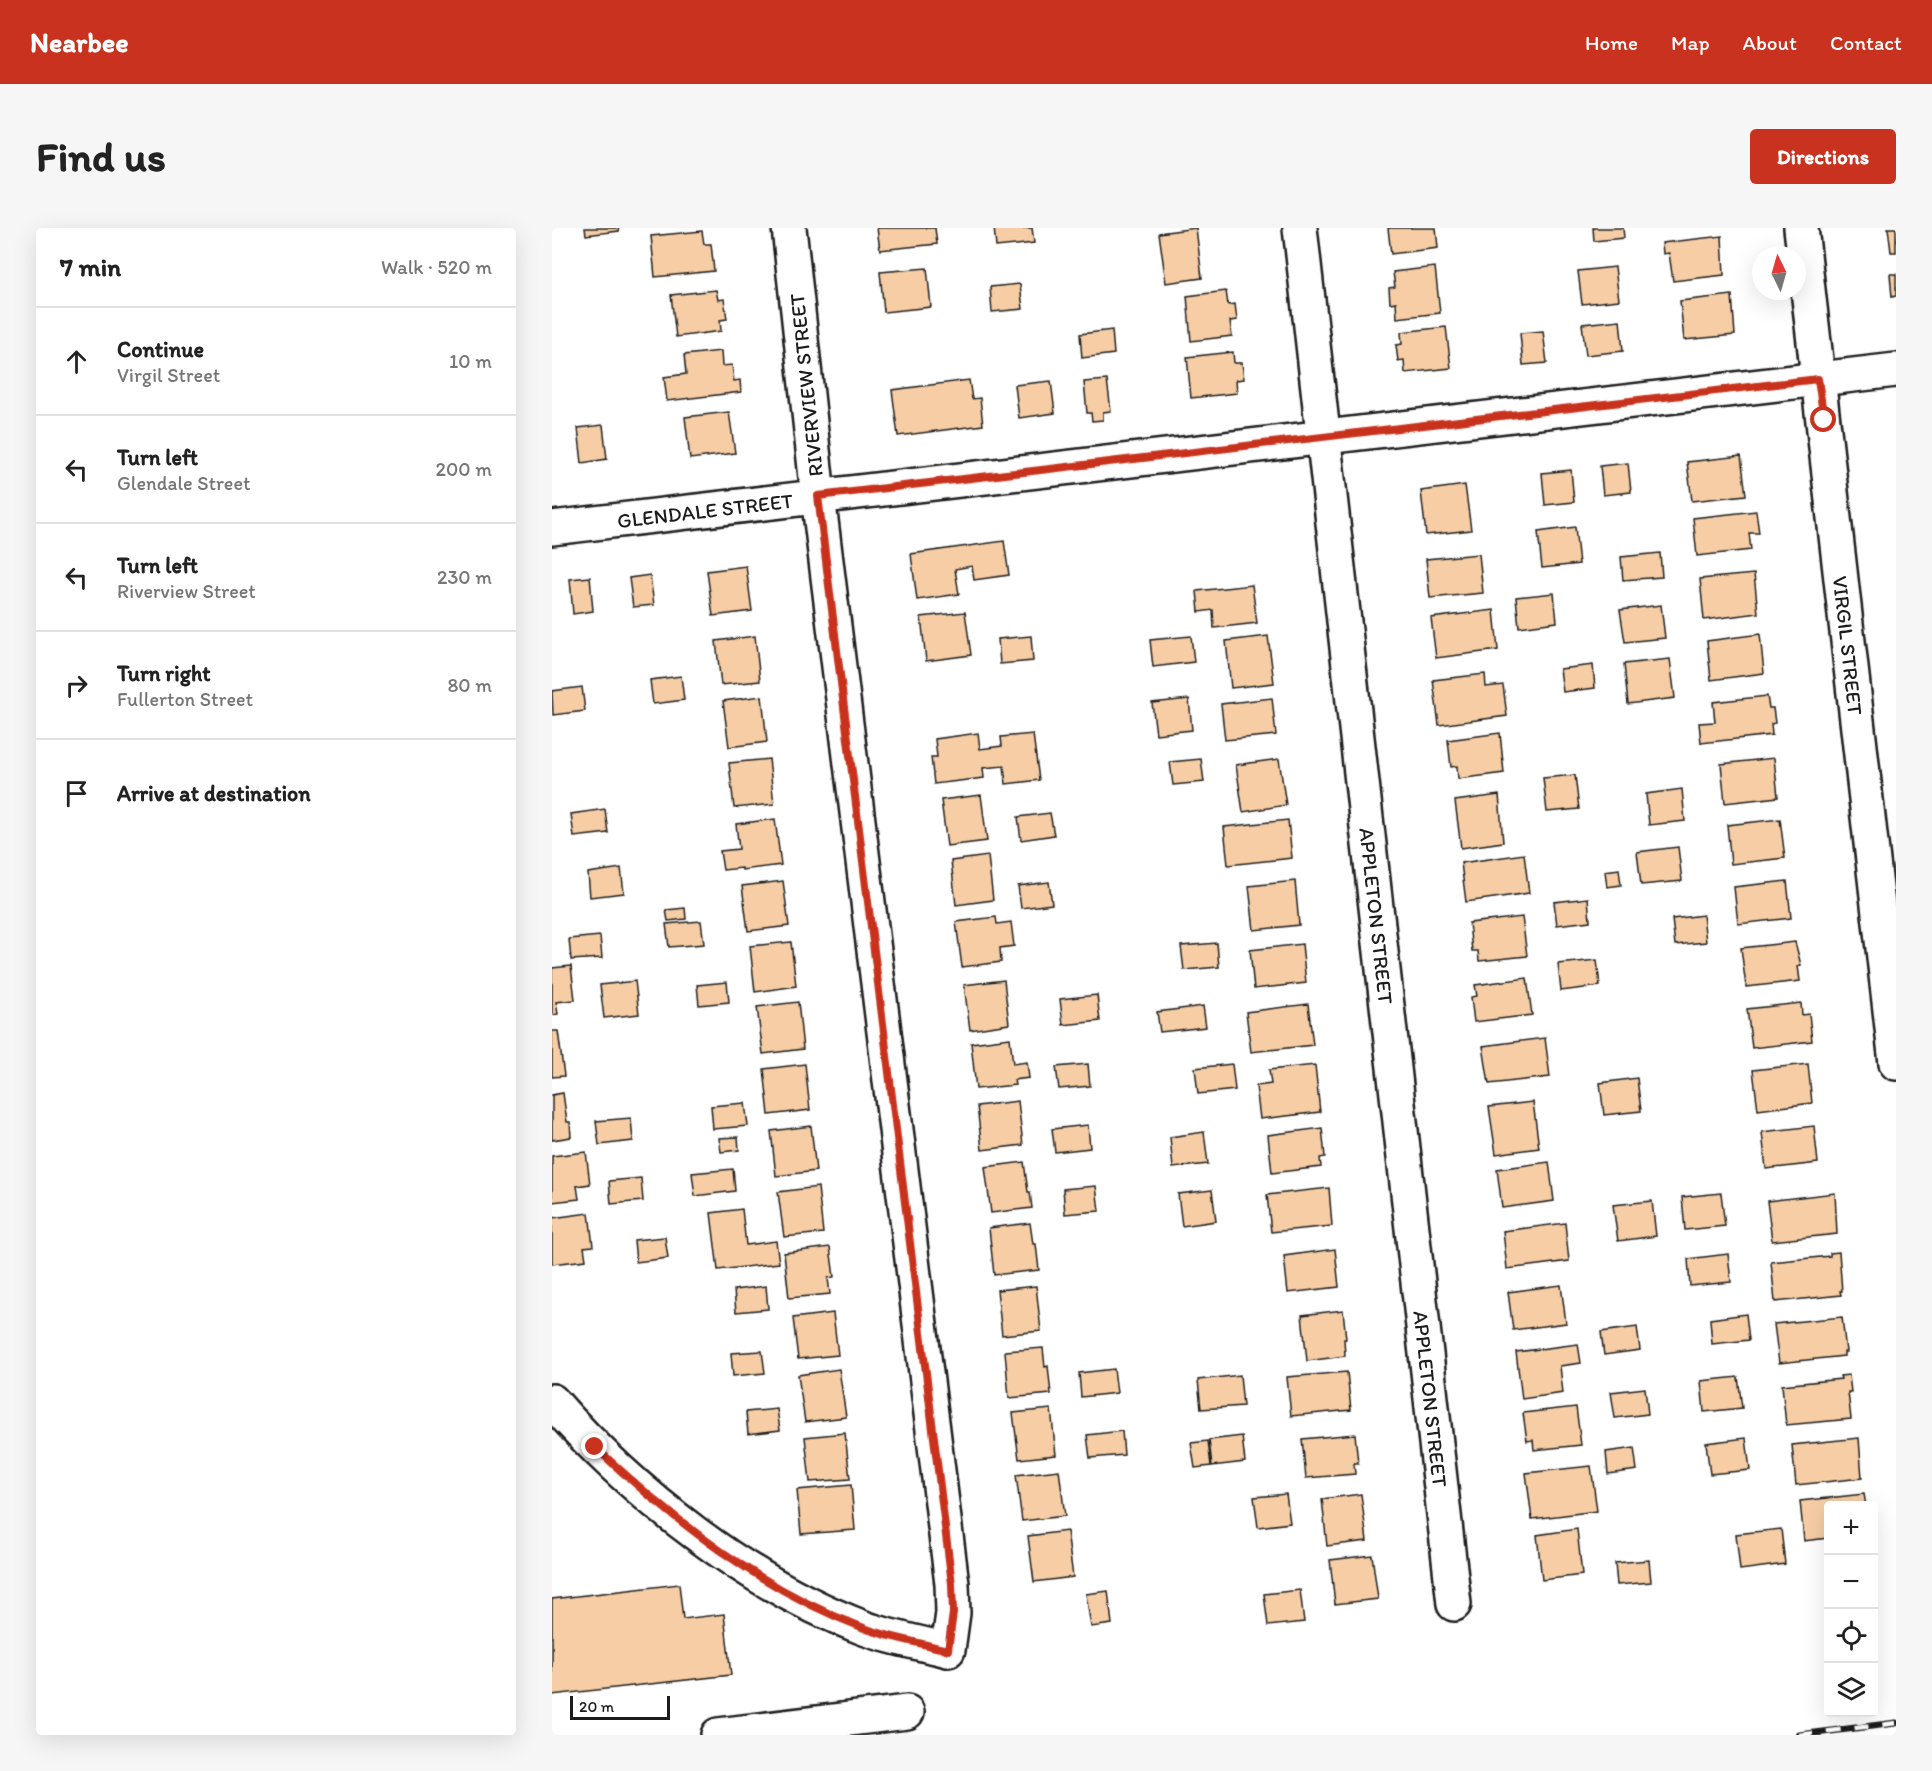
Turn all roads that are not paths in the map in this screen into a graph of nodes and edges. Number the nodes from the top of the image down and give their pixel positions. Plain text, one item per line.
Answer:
1 (789, 228) edge
2 (1300, 228) edge
3 (1801, 228) edge
4 (1896, 370) edge
5 (1818, 379) junction
6 (1323, 437) junction
7 (818, 496) junction
8 (552, 528) edge
9 (1896, 1063) edge
10 (552, 1401) edge
11 (1454, 1604) dead end
12 (907, 1712) dead end
13 (718, 1735) edge

1 - 7 street, RIVERVIEW STREET
2 - 6 street, APPLETON STREET
3 - 5 street, VIRGIL STREET
4 - 5 street, GLENDALE STREET
5 - 6 street, GLENDALE STREET
5 - 9 street, VIRGIL STREET
6 - 7 street, GLENDALE STREET
6 - 11 street, APPLETON STREET
7 - 8 street, GLENDALE STREET
7 - 10 street, RIVERVIEW STREET
12 - 13 street

